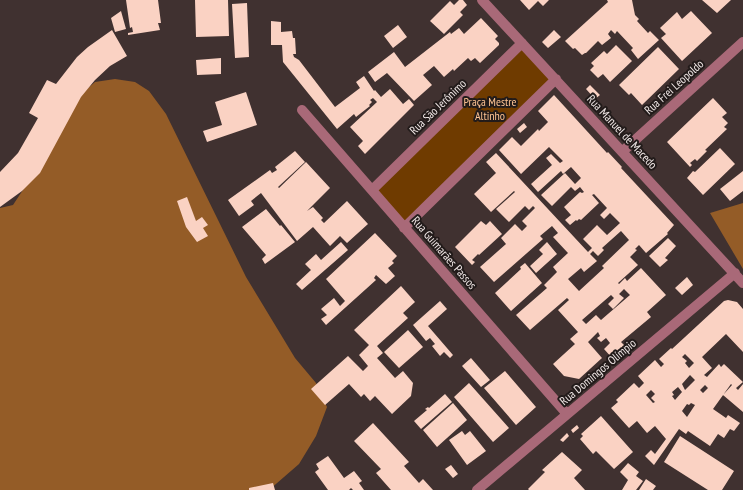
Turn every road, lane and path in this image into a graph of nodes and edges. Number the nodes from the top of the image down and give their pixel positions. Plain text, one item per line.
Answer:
1 (482, 0) edge
2 (743, 42) edge
3 (522, 43) junction
4 (556, 79) junction
5 (302, 110) dead end
6 (623, 151) junction
7 (372, 190) junction
8 (404, 228) junction
9 (735, 273) junction
10 (743, 282) edge
11 (567, 414) junction
12 (477, 490) edge

1 - 3 street, Rua Manuel de Macedo
2 - 6 street, Rua Frei Leopoldo
3 - 4 street, Rua Manuel de Macedo
3 - 7 street, Rua São Jerônimo
4 - 6 street, Rua Manuel de Macedo
4 - 8 street
5 - 7 street, Rua Guimarães Passos
6 - 9 street, Rua Manuel de Macedo
7 - 8 street, Rua Guimarães Passos
8 - 11 street, Rua Guimarães Passos
9 - 10 street, Rua Manuel de Macedo
9 - 11 street, Rua Domingos Olímpio
11 - 12 street, Rua Domingos Olímpio

